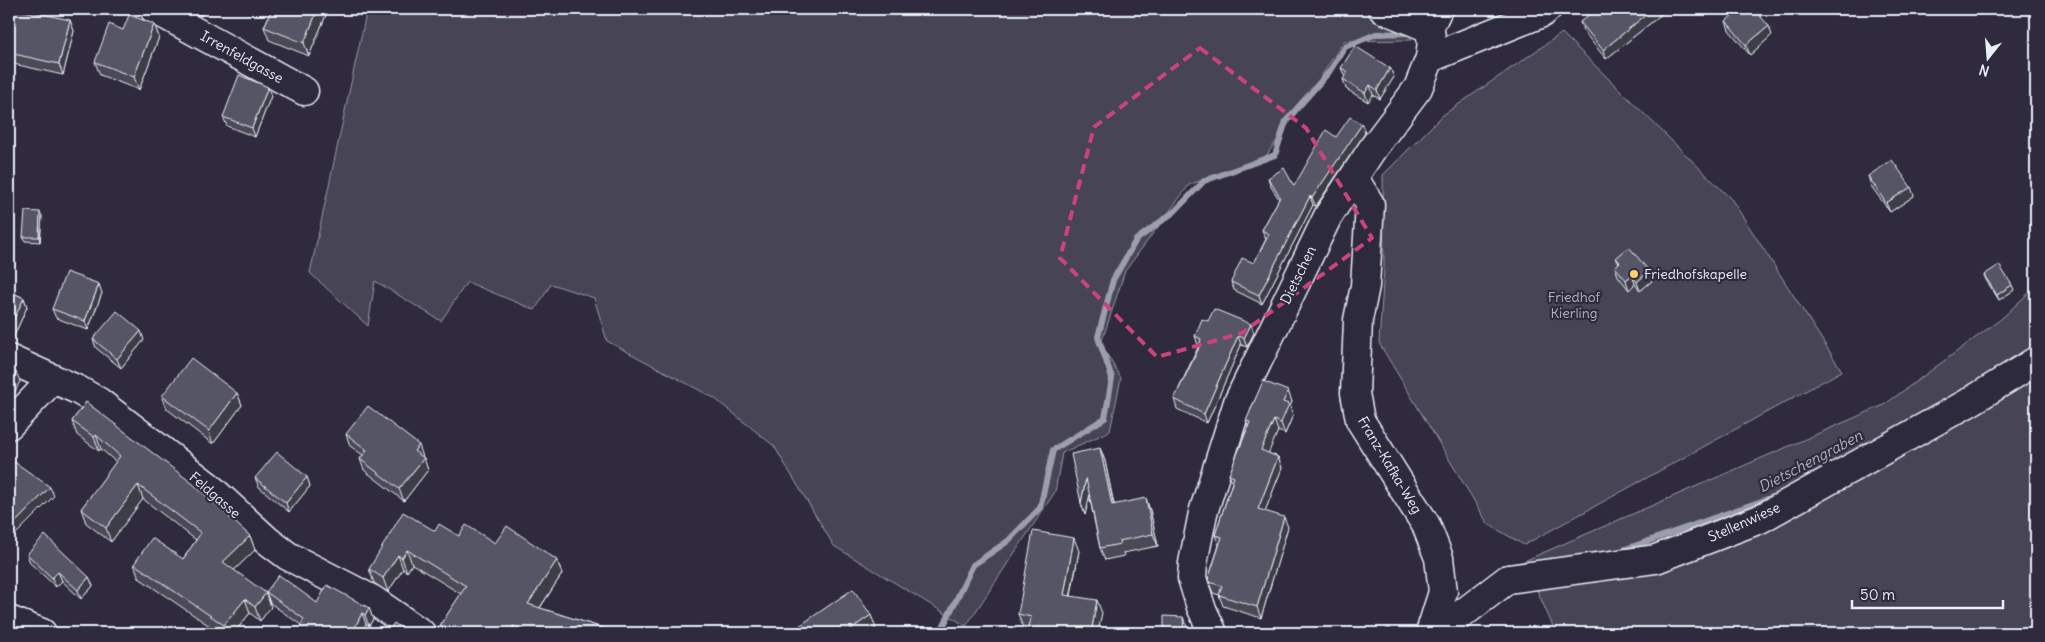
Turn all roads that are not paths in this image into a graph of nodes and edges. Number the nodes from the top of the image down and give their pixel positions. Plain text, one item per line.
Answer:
1 (154, 9) edge
2 (1383, 9) edge
3 (1547, 9) edge
4 (1434, 18) edge
5 (1430, 58) junction
6 (304, 91) dead end
7 (1354, 178) junction
8 (9, 359) edge
9 (2036, 360) edge
10 (53, 379) junction
11 (9, 425) edge
12 (9, 620) edge
13 (42, 633) edge
14 (421, 633) edge
15 (1213, 633) edge
16 (1430, 633) edge
17 (1437, 633) edge

1 - 6 street, Irrenfeldgasse
2 - 4 street
3 - 5 street
4 - 5 street
5 - 7 street, Dietschen
7 - 15 street, Dietschen
7 - 16 street, Franz-Kafka-Weg
8 - 10 street, Feldgasse
9 - 17 street, Stellenwiese
10 - 11 street
10 - 14 street, Feldgasse
12 - 13 street

